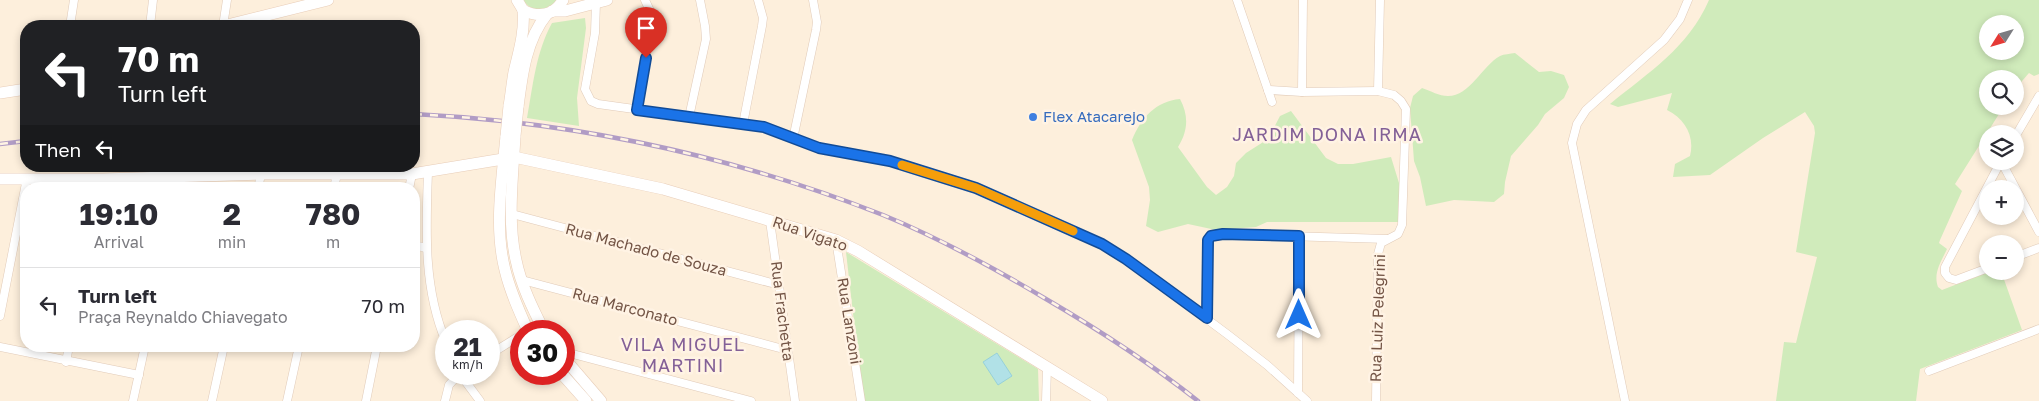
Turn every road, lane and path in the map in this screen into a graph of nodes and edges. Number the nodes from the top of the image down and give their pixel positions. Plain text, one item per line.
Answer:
1 (74, 0) edge
2 (153, 0) edge
3 (227, 0) edge
4 (328, 0) edge
5 (645, 0) edge
6 (700, 0) edge
7 (758, 0) edge
8 (813, 0) edge
9 (1237, 0) edge
10 (1303, 0) edge
11 (1380, 0) edge
12 (1688, 0) edge
13 (601, 1) edge
14 (301, 3) edge
15 (520, 5) edge
16 (556, 7) edge
17 (71, 20) edge
18 (151, 20) edge
19 (224, 20) edge
20 (243, 20) edge
21 (20, 90) edge
22 (1268, 90) junction
23 (1378, 91) junction
24 (1302, 92) junction
25 (0, 93) edge
26 (2039, 96) edge
27 (1272, 102) dead end
28 (513, 107) junction
29 (637, 110) junction
30 (689, 117) junction
31 (743, 124) junction
32 (2022, 125) edge
33 (793, 139) junction
34 (509, 158) junction
35 (1996, 170) edge
36 (2006, 170) edge
37 (428, 172) junction
38 (337, 173) junction
39 (261, 174) junction
40 (412, 174) junction
41 (182, 176) junction
42 (28, 178) junction
43 (0, 179) edge
44 (27, 182) edge
45 (77, 182) edge
46 (122, 182) edge
47 (181, 182) edge
48 (259, 182) edge
49 (335, 182) edge
50 (410, 182) edge
51 (512, 214) junction
52 (20, 217) edge
53 (770, 221) junction
54 (2039, 232) edge
55 (1299, 236) junction
56 (1387, 239) junction
57 (836, 240) junction
58 (420, 246) edge
59 (426, 248) junction
60 (2039, 248) edge
61 (2024, 254) edge
62 (1979, 271) edge
63 (522, 280) junction
64 (780, 285) junction
65 (0, 316) edge
66 (1207, 318) junction
67 (438, 320) edge
68 (523, 320) edge
69 (538, 320) edge
70 (2039, 329) edge
71 (0, 347) edge
72 (787, 350) junction
73 (20, 352) edge
74 (22, 352) edge
75 (68, 352) edge
76 (144, 352) edge
77 (223, 352) edge
78 (298, 352) edge
79 (376, 352) edge
80 (575, 355) edge
81 (66, 362) junction
82 (1047, 367) junction
83 (575, 371) edge
84 (1929, 371) dead end
85 (139, 375) junction
86 (449, 385) edge
87 (468, 385) edge
88 (572, 385) edge
89 (1298, 393) junction
90 (133, 401) edge
91 (212, 401) edge
92 (287, 401) edge
93 (366, 401) edge
94 (445, 401) edge
95 (480, 401) edge
96 (586, 401) edge
97 (601, 401) edge
98 (751, 401) edge
99 (795, 401) edge
100 (861, 401) edge
101 (1046, 401) edge
102 (1102, 401) edge
103 (1307, 401) edge
104 (1376, 401) edge
105 (1625, 401) edge

1 - 17 street
2 - 18 street
3 - 19 street
4 - 14 street
5 - 29 street
6 - 30 street
7 - 31 street
8 - 33 street
9 - 22 street
10 - 24 street
11 - 23 street
12 - 105 street
13 - 16 street
13 - 29 street
14 - 20 street
15 - 16 street
15 - 28 street
16 - 28 street
21 - 25 street
22 - 24 street
22 - 27 street
23 - 24 street
23 - 56 street, Rua Luiz Pelegrini
26 - 32 street
28 - 34 street, bridge
29 - 30 street
30 - 31 street
31 - 33 street
33 - 66 street
34 - 37 street, Rua Vigato
34 - 51 street
34 - 53 street, Rua Vigato
34 - 68 street
35 - 62 street
36 - 54 street
37 - 40 street, Rua Vigato
37 - 59 street
38 - 39 street, Rua Vigato
38 - 40 street, Rua Vigato
38 - 49 street
39 - 41 street, Rua Vigato
39 - 48 street
40 - 50 street
41 - 46 street, Rua Vigato
41 - 47 street
42 - 43 street, Rua Vigato
42 - 44 street
42 - 45 street, Rua Vigato
51 - 63 street
51 - 64 street, Rua Machado de Souza
52 - 65 street
53 - 57 street, Rua Vigato
53 - 64 street, Rua Frachetta
55 - 56 street
55 - 66 street
55 - 89 street
56 - 104 street, Rua Luiz Pelegrini
57 - 82 street, Rua Vigato
57 - 100 street, Rua Lanzoni
58 - 59 street
59 - 67 street
60 - 61 street
63 - 69 street
63 - 72 street, Rua Marconato
64 - 72 street, Rua Frachetta
66 - 89 street
70 - 84 street
71 - 73 street
72 - 99 street, Rua Frachetta
74 - 81 street
75 - 81 street
76 - 85 street
77 - 91 street
78 - 92 street
79 - 93 street
80 - 98 street
81 - 85 street
82 - 101 street
82 - 102 street, Rua Vigato
83 - 97 street
85 - 90 street
86 - 94 street
87 - 95 street
88 - 96 street
89 - 103 street

